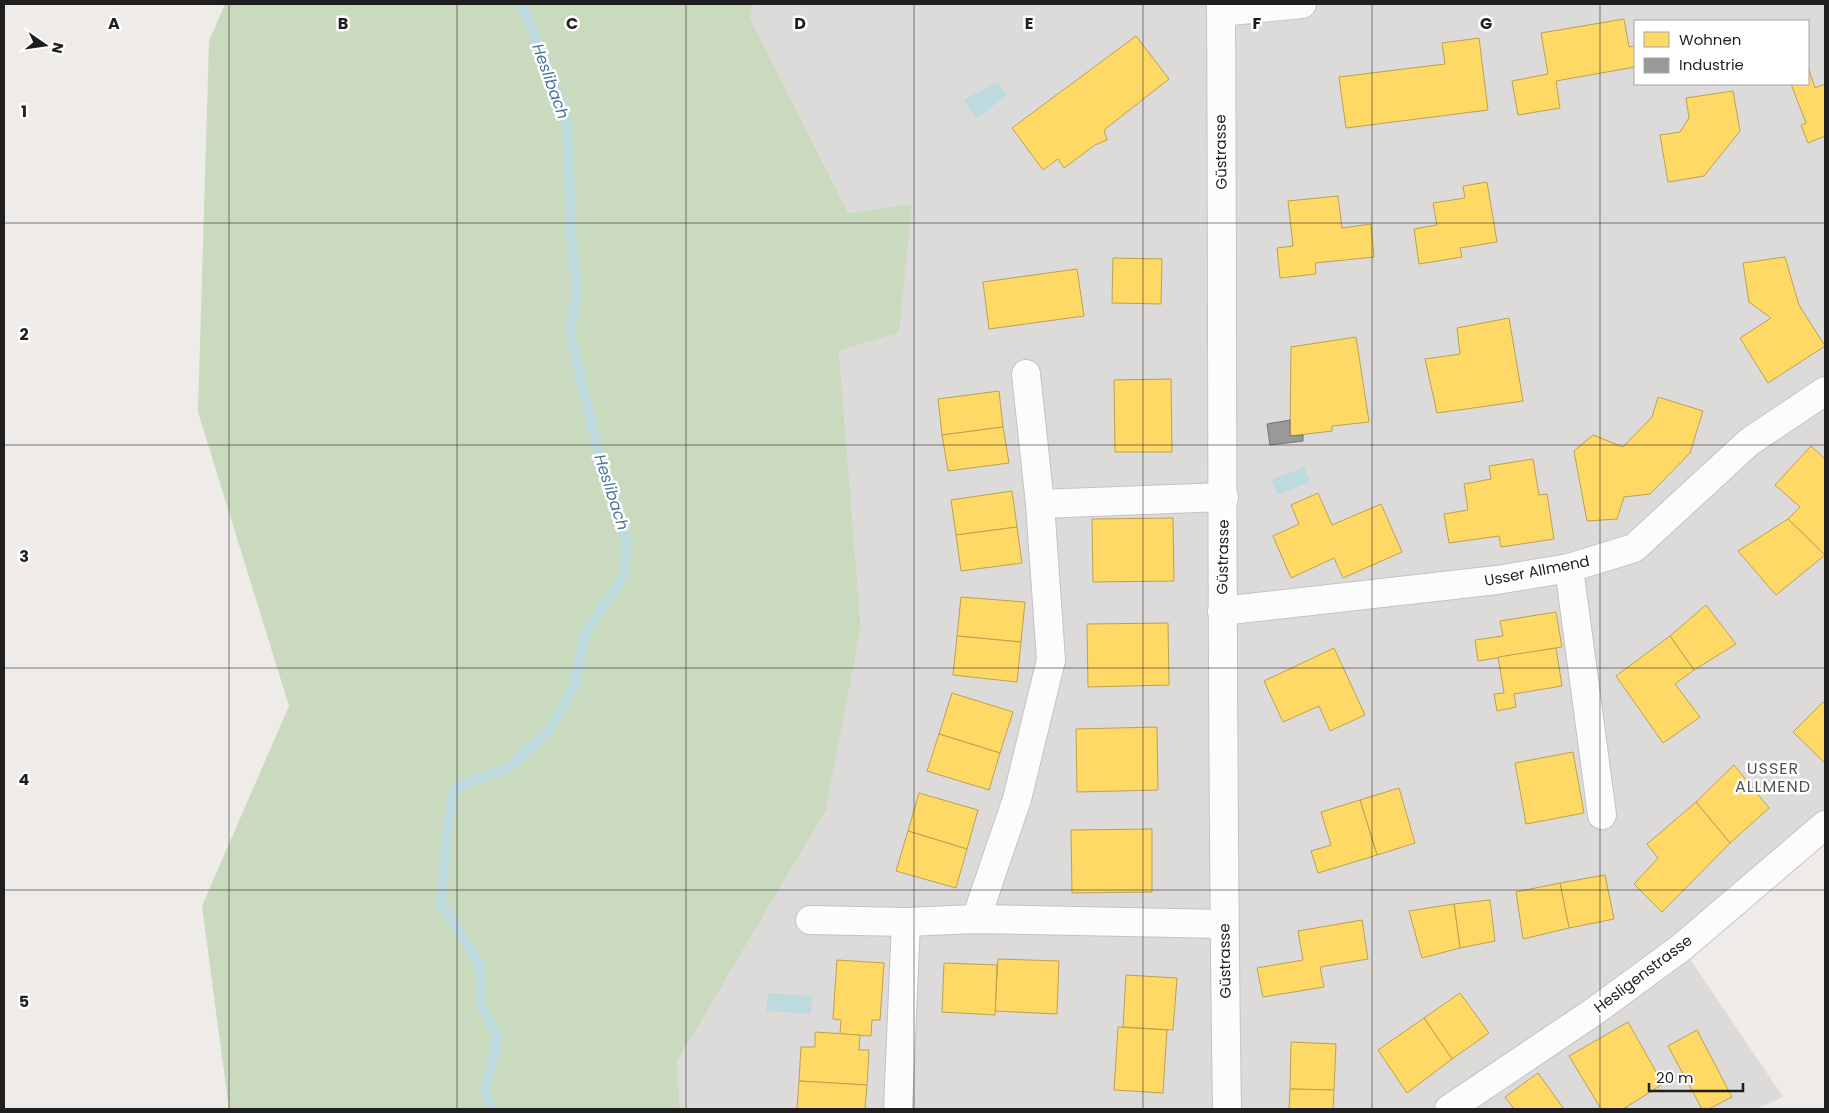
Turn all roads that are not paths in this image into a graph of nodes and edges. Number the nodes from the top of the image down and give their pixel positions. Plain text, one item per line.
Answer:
1 (1302, 4) edge
2 (1221, 8) edge
3 (1026, 374) dead end
4 (1825, 391) edge
5 (1224, 497) junction
6 (1040, 504) junction
7 (1569, 568) junction
8 (1222, 611) junction
9 (1602, 815) dead end
10 (1825, 825) edge
11 (976, 919) junction
12 (810, 920) dead end
13 (906, 922) junction
14 (1224, 924) junction
15 (898, 1109) edge
16 (1227, 1109) edge
17 (1449, 1109) edge

1 - 2 street
2 - 5 street, Güstrasse
3 - 6 street
4 - 7 street, Usser Allmend
5 - 6 street
5 - 8 street, Güstrasse
6 - 11 street
7 - 8 street, Usser Allmend
7 - 9 street
8 - 14 street, Güstrasse
10 - 17 street, Hesligenstrasse
11 - 13 street
11 - 14 street
12 - 13 street
13 - 15 street
14 - 16 street, Güstrasse

